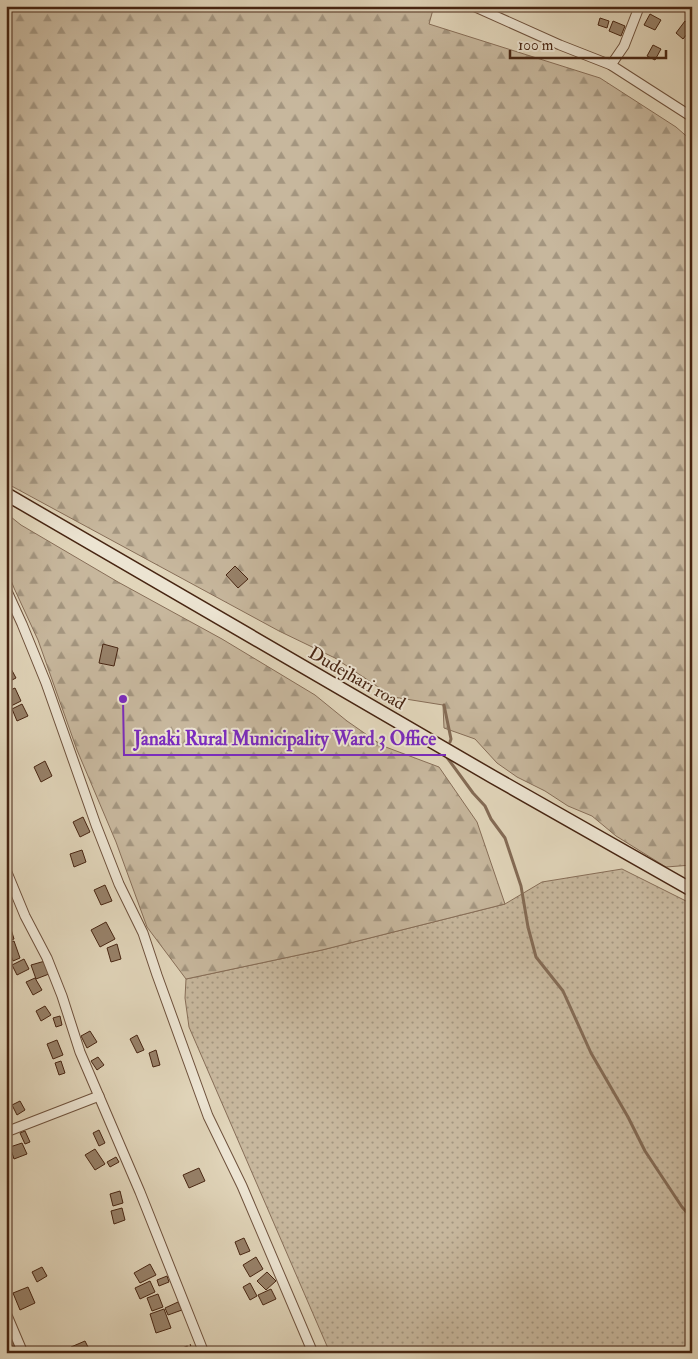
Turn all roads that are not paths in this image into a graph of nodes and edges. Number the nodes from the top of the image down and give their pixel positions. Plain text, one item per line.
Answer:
1 (472, 6) edge
2 (640, 6) edge
3 (611, 65) junction
4 (692, 117) edge
5 (6, 494) edge
6 (6, 589) edge
7 (6, 870) edge
8 (692, 890) edge
9 (99, 1096) junction
10 (6, 1132) edge
11 (6, 1313) edge
12 (23, 1353) edge
13 (204, 1353) edge
14 (313, 1353) edge

1 - 3 street
2 - 3 street
3 - 4 street
5 - 8 street, Dudejhari road
6 - 14 street
7 - 9 street
9 - 10 street
9 - 13 street
11 - 12 street

